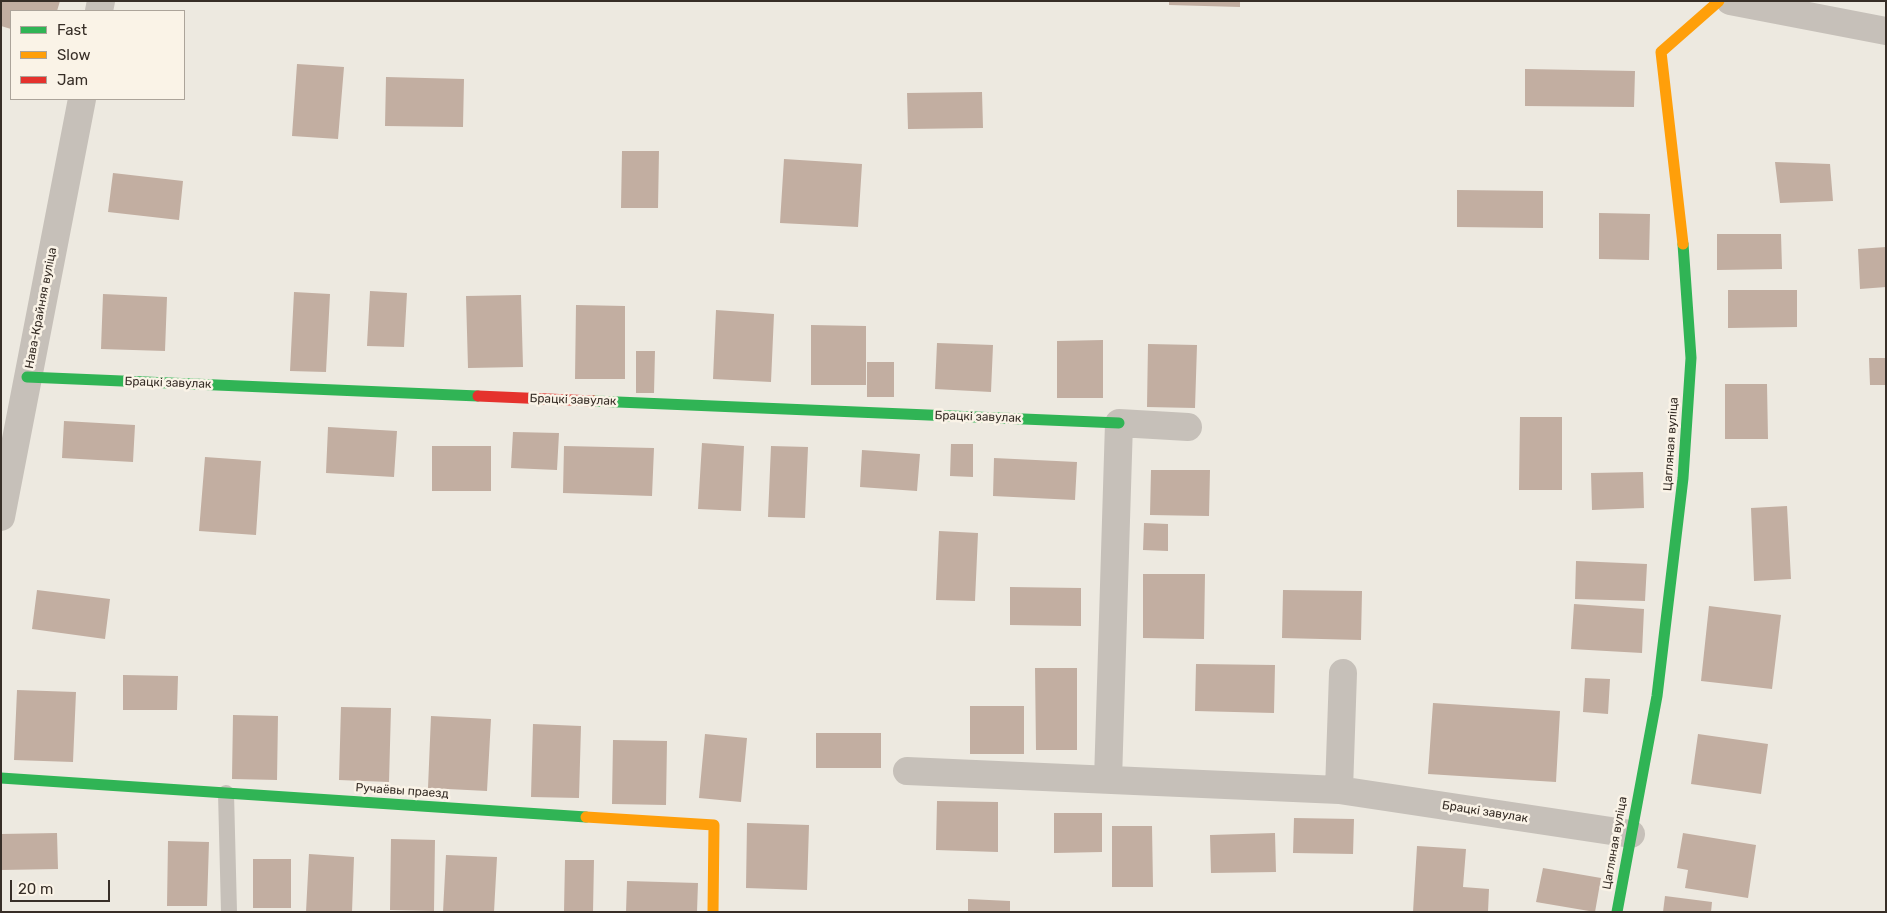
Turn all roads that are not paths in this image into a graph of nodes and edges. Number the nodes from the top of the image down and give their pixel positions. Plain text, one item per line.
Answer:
1 (1719, 1) edge
2 (1730, 1) edge
3 (1886, 31) edge
4 (82, 100) edge
5 (27, 377) junction
6 (1118, 423) junction
7 (1188, 427) dead end
8 (1, 517) edge
9 (1343, 673) dead end
10 (907, 771) dead end
11 (1, 778) edge
12 (1108, 780) junction
13 (1339, 790) junction
14 (226, 793) junction
15 (1631, 834) junction
16 (228, 912) edge
17 (713, 912) edge
18 (1617, 912) edge

1 - 15 street, Цагляная вуліца
2 - 3 street
4 - 5 street, Нава-Крайняя вуліца
5 - 6 street, Брацкі завулак
5 - 8 street, Нава-Крайняя вуліца
6 - 7 street, Брацкі завулак
6 - 12 street
9 - 13 street
10 - 12 street, Брацкі завулак
11 - 14 street, Ручаёвы праезд
12 - 13 street, Брацкі завулак
13 - 15 street, Брацкі завулак
14 - 16 lane
14 - 17 street, Ручаёвы праезд
15 - 18 street, Цагляная вуліца

